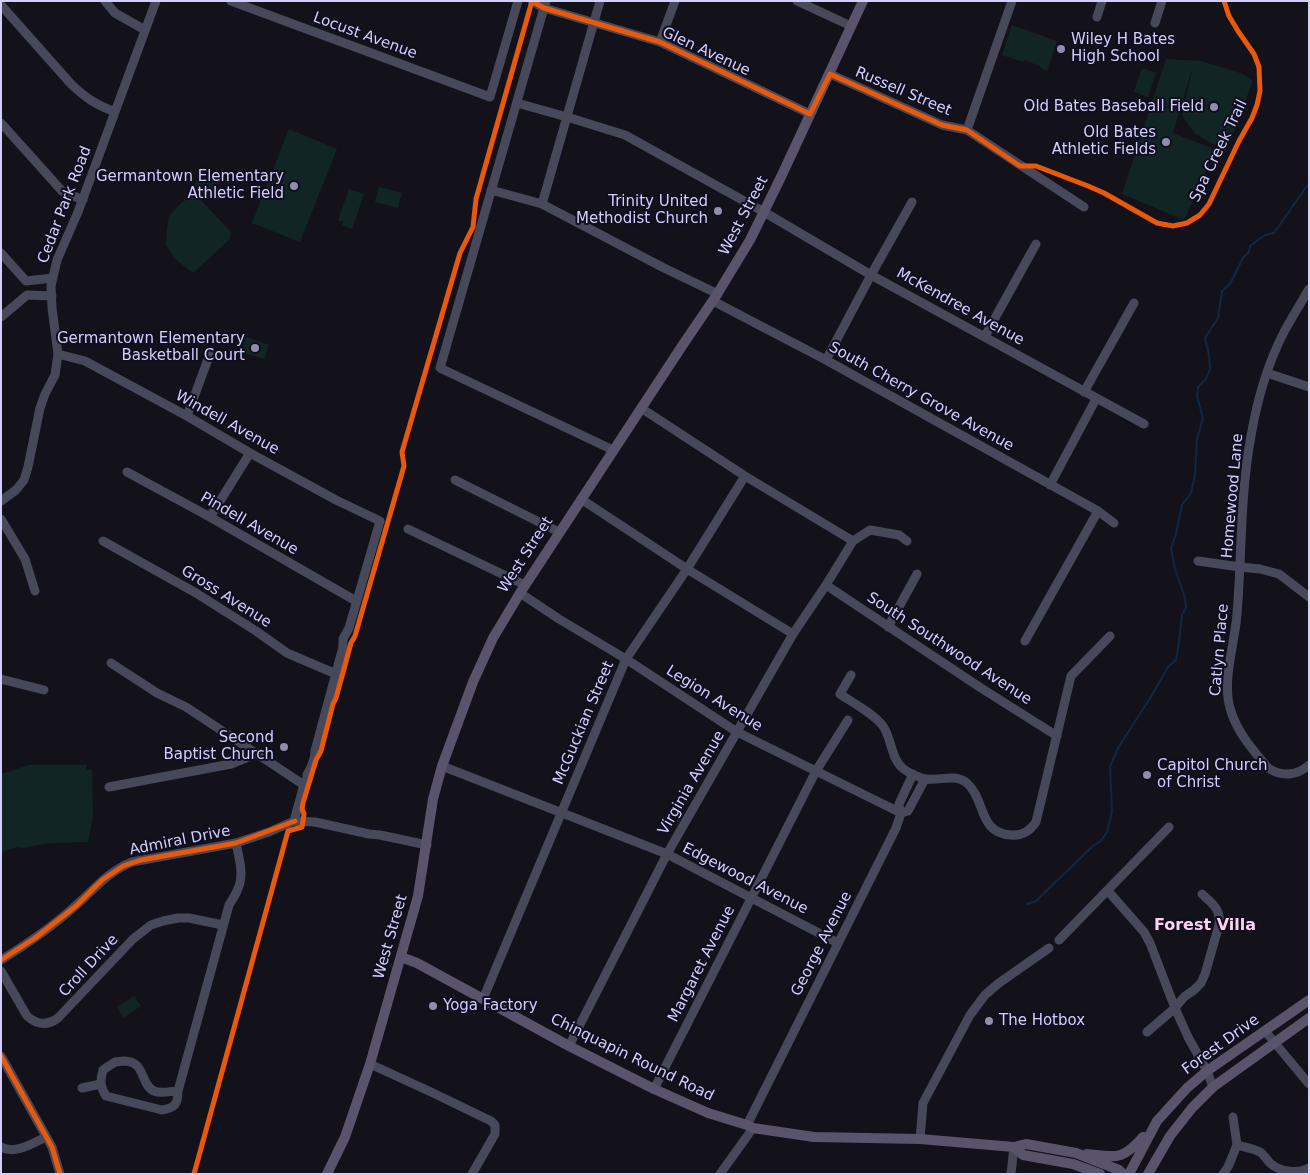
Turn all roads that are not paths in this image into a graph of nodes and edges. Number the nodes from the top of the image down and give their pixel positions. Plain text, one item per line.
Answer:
1 (105, 1) edge
2 (156, 1) edge
3 (230, 1) edge
4 (518, 1) edge
5 (532, 1) edge
6 (600, 1) edge
7 (675, 1) edge
8 (797, 1) edge
9 (863, 1) edge
10 (1012, 1) edge
11 (1102, 1) edge
12 (1162, 1) edge
13 (1, 5) edge
14 (545, 5) edge
15 (1097, 17) dead end
16 (1155, 23) dead end
17 (594, 24) junction
18 (851, 26) junction
19 (145, 30) junction
20 (660, 42) junction
21 (830, 74) junction
22 (516, 102) junction
23 (115, 112) junction
24 (810, 114) junction
25 (567, 116) junction
26 (1, 124) edge
27 (967, 130) junction
28 (491, 190) junction
29 (82, 200) junction
30 (912, 202) dead end
31 (542, 204) junction
32 (1084, 207) dead end
33 (764, 212) junction
34 (1036, 244) dead end
35 (1, 253) edge
36 (871, 274) junction
37 (53, 278) junction
38 (26, 281) junction
39 (1309, 289) edge
40 (27, 295) junction
41 (52, 296) junction
42 (715, 297) junction
43 (1134, 303) dead end
44 (1, 317) edge
45 (985, 336) junction
46 (212, 351) dead end
47 (58, 354) junction
48 (826, 360) junction
49 (1267, 373) junction
50 (1309, 387) edge
51 (1084, 392) junction
52 (1096, 399) junction
53 (641, 408) junction
54 (187, 416) junction
55 (1144, 424) dead end
56 (613, 450) junction
57 (250, 452) junction
58 (127, 472) dead end
59 (745, 476) junction
60 (454, 480) dead end
61 (1050, 484) junction
62 (581, 499) junction
63 (1, 501) edge
64 (1098, 511) junction
65 (210, 517) junction
66 (1, 519) edge
67 (1114, 523) dead end
68 (408, 529) dead end
69 (559, 532) junction
70 (103, 541) dead end
71 (853, 541) junction
72 (907, 541) dead end
73 (1198, 561) dead end
74 (1240, 567) junction
75 (687, 569) junction
76 (917, 574) dead end
77 (826, 586) junction
78 (522, 589) junction
79 (35, 592) dead end
80 (1309, 597) edge
81 (356, 601) junction
82 (888, 627) junction
83 (794, 634) junction
84 (1110, 636) dead end
85 (1025, 641) dead end
86 (626, 659) junction
87 (112, 662) dead end
88 (336, 674) junction
89 (851, 675) dead end
90 (1, 679) edge
91 (44, 690) dead end
92 (848, 720) dead end
93 (736, 732) junction
94 (1057, 736) junction
95 (255, 753) junction
96 (1309, 765) edge
97 (442, 766) junction
98 (816, 771) junction
99 (913, 774) junction
100 (925, 779) junction
101 (304, 785) junction
102 (109, 787) dead end
103 (561, 812) junction
104 (901, 812) junction
105 (294, 821) junction
106 (1170, 827) dead end
107 (236, 843) junction
108 (427, 845) junction
109 (667, 854) junction
110 (1108, 891) junction
111 (1202, 894) dead end
112 (751, 897) junction
113 (223, 925) junction
114 (1060, 940) dead end
115 (838, 943) junction
116 (1049, 948) dead end
117 (401, 957) junction
118 (1, 960) edge
119 (1, 971) edge
120 (483, 999) junction
121 (1309, 1000) edge
122 (1175, 1008) junction
123 (1309, 1018) edge
124 (1265, 1031) junction
125 (1147, 1032) dead end
126 (1274, 1043) junction
127 (569, 1046) junction
128 (1, 1056) edge
129 (370, 1064) junction
130 (1207, 1071) junction
131 (101, 1084) junction
132 (1309, 1084) edge
133 (1213, 1087) junction
134 (82, 1088) dead end
135 (654, 1089) junction
136 (178, 1091) junction
137 (1233, 1117) dead end
138 (1157, 1121) junction
139 (750, 1127) junction
140 (46, 1137) junction
141 (920, 1139) junction
142 (1237, 1146) junction
143 (1, 1147) edge
144 (1014, 1147) junction
145 (1076, 1153) junction
146 (1072, 1164) junction
147 (1309, 1168) edge
148 (60, 1174) edge
149 (327, 1174) edge
150 (472, 1174) edge
151 (720, 1174) edge
152 (1011, 1174) edge
153 (1090, 1174) edge
154 (1100, 1174) edge
155 (1123, 1174) edge
156 (1129, 1174) edge
157 (1148, 1174) edge
158 (1224, 1174) edge

1 - 19 street
2 - 19 street, Cedar Park Road
3 - 4 street, Locust Avenue
5 - 14 street, Glen Avenue
6 - 17 street
7 - 20 street
8 - 18 street
9 - 18 main road, West Street
10 - 27 street
11 - 15 street
12 - 16 street
13 - 23 street
14 - 17 street, Glen Avenue
14 - 22 street
17 - 20 street, Glen Avenue
17 - 25 street
18 - 21 main road, West Street
19 - 23 street, Cedar Park Road
20 - 24 street, Glen Avenue
21 - 24 main road, West Street
21 - 27 street, Russell Street
22 - 25 street
22 - 28 street
23 - 29 street, Cedar Park Road
24 - 33 main road, West Street
25 - 31 street
25 - 33 street
26 - 29 street
27 - 32 street
28 - 31 street, South Cherry Grove Avenue
28 - 56 street
29 - 37 street, Cedar Park Road
30 - 36 street
31 - 42 street, South Cherry Grove Avenue
33 - 36 street, McKendree Avenue
33 - 42 main road, West Street
34 - 45 street
35 - 38 street
36 - 45 street, McKendree Avenue
36 - 48 street
37 - 38 street
37 - 41 street, Cedar Park Road
38 - 40 street
39 - 49 street, Homewood Lane
40 - 41 street
40 - 44 street
41 - 47 street, Cedar Park Road
42 - 48 street, South Cherry Grove Avenue
42 - 53 main road, West Street
43 - 51 street
45 - 51 street, McKendree Avenue
46 - 54 street
47 - 54 street, Windell Avenue
47 - 63 street, Cedar Park Road
48 - 61 street, South Cherry Grove Avenue
49 - 50 street
49 - 74 street, Homewood Lane
51 - 52 street, McKendree Avenue
52 - 55 street, McKendree Avenue
52 - 61 street
53 - 56 main road, West Street
53 - 59 street
54 - 57 street, Windell Avenue
56 - 62 main road, West Street
57 - 65 street
57 - 81 street, Windell Avenue
58 - 65 street, Pindell Avenue
59 - 71 street
59 - 75 street, McGuckian Street
60 - 69 street
61 - 64 street, South Cherry Grove Avenue
62 - 69 main road, West Street
62 - 75 street
64 - 67 street, South Cherry Grove Avenue
64 - 85 street
65 - 81 street, Pindell Avenue
66 - 79 street
68 - 78 street, Legion Avenue
69 - 78 main road, West Street
70 - 88 street, Gross Avenue
71 - 72 street
71 - 77 street, Virginia Avenue
73 - 74 street
74 - 80 street
74 - 96 street, Catlyn Place
75 - 83 street
75 - 86 street, McGuckian Street
76 - 82 street
77 - 82 street, South Southwood Avenue
77 - 83 street, Virginia Avenue
78 - 86 street, Legion Avenue
78 - 97 main road, West Street
81 - 88 street
82 - 94 street, South Southwood Avenue
83 - 93 street, Virginia Avenue
84 - 94 street
86 - 93 street, Legion Avenue
86 - 103 street, McGuckian Street
87 - 95 street
88 - 101 street
89 - 99 street
90 - 91 street
92 - 98 street, Margaret Avenue
93 - 98 street, Legion Avenue
93 - 109 street, Virginia Avenue
94 - 100 street
95 - 101 street
95 - 102 street
97 - 103 street, Edgewood Avenue
97 - 108 main road, West Street
98 - 104 street, Legion Avenue
98 - 112 street, Margaret Avenue
99 - 100 street
99 - 104 street
100 - 104 street, George Avenue
101 - 105 street
103 - 109 street, Edgewood Avenue
103 - 120 street, McGuckian Street
104 - 115 street, George Avenue
105 - 107 street, Admiral Drive
105 - 108 street, Admiral Drive
106 - 110 street
107 - 113 street
107 - 118 street, Admiral Drive
108 - 117 main road, West Street
109 - 112 street, Edgewood Avenue
109 - 127 street, Virginia Avenue
110 - 114 street
110 - 122 street
111 - 122 street
112 - 115 street, Edgewood Avenue
112 - 135 street, Margaret Avenue
113 - 119 street, Croll Drive
113 - 136 street
115 - 139 street, George Avenue
116 - 141 street
117 - 120 main road, Chinquapin Round Road
117 - 129 main road, West Street
120 - 127 main road, Chinquapin Round Road
121 - 124 main road, Forest Drive
122 - 125 street
122 - 130 street
123 - 126 main road, Forest Drive
124 - 126 street
124 - 130 main road, Forest Drive
126 - 132 street
126 - 133 main road, Forest Drive
127 - 135 main road, Chinquapin Round Road
128 - 140 street
129 - 149 main road, West Street
129 - 150 street
130 - 133 street
130 - 138 main road, Forest Drive
131 - 134 street
131 - 136 street
131 - 136 street
133 - 157 main road, Forest Drive
135 - 139 main road, Chinquapin Round Road
137 - 142 street
138 - 145 main road
138 - 156 main road, Forest Drive
139 - 141 main road, Chinquapin Round Road
139 - 151 street, George Avenue
140 - 143 street
140 - 148 street
141 - 144 main road, Chinquapin Round Road
142 - 147 street
142 - 158 street
144 - 145 main road, Chinquapin Round Road
144 - 146 main road, Chinquapin Round Road
144 - 152 street
145 - 155 main road, Chinquapin Round Road
146 - 153 main road
146 - 154 main road, Chinquapin Round Road

